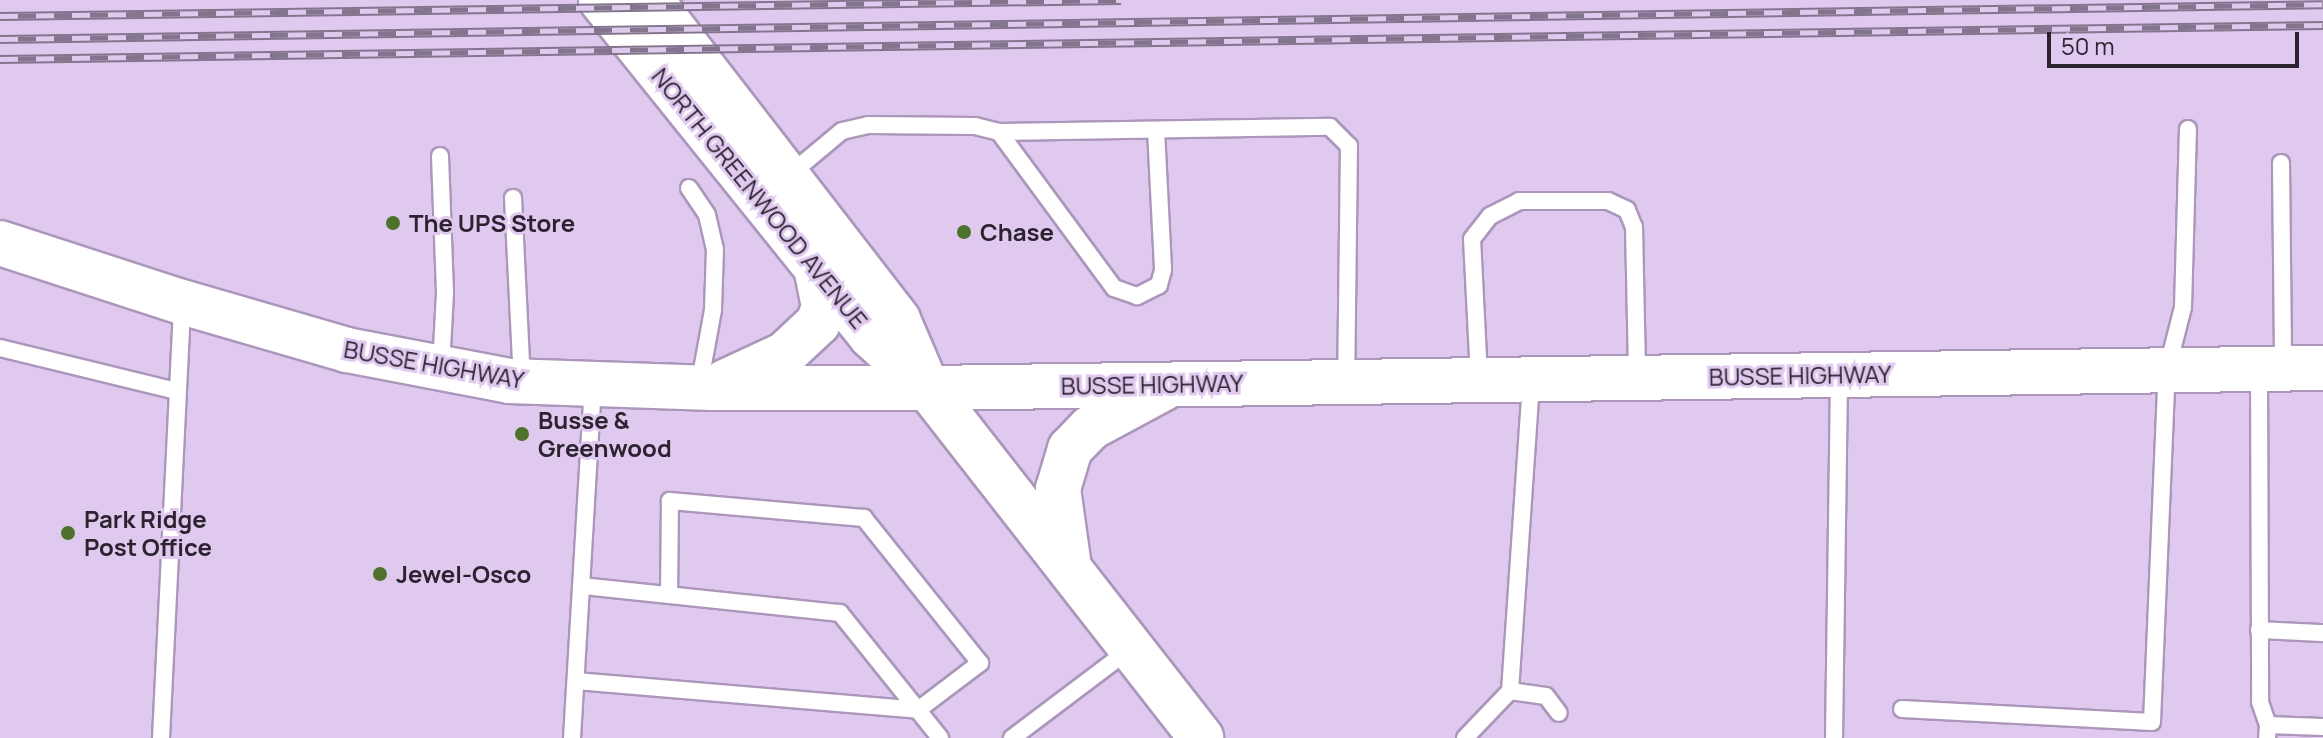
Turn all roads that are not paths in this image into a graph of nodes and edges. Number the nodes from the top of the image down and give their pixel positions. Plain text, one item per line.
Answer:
1 (601, 0) edge
2 (651, 0) edge
3 (2188, 129) dead end
4 (1156, 130) junction
5 (999, 132) junction
6 (440, 156) dead end
7 (2281, 163) dead end
8 (787, 177) junction
9 (689, 188) dead end
10 (513, 198) dead end
11 (0, 243) edge
12 (816, 267) junction
13 (182, 302) junction
14 (0, 348) edge
15 (441, 368) junction
16 (2288, 368) edge
17 (2167, 370) junction
18 (1839, 374) junction
19 (1637, 377) junction
20 (1479, 379) junction
21 (1532, 379) junction
22 (522, 381) junction
23 (1346, 381) junction
24 (593, 384) junction
25 (1172, 384) junction
26 (705, 388) junction
27 (928, 388) junction
28 (177, 391) junction
29 (1069, 570) junction
30 (582, 586) junction
31 (669, 595) junction
32 (2259, 630) junction
33 (2323, 633) edge
34 (1131, 648) junction
35 (576, 681) junction
36 (1510, 691) junction
37 (1902, 709) dead end
38 (918, 710) junction
39 (1559, 713) dead end
40 (2323, 727) edge
41 (2267, 732) edge
42 (1476, 735) edge
43 (1196, 736) edge
44 (161, 738) edge
45 (572, 738) edge
46 (940, 738) edge
47 (1012, 738) edge
48 (1834, 738) edge

1 - 12 main road, NORTH GREENWOOD AVENUE
2 - 8 main road, NORTH GREENWOOD AVENUE
3 - 17 lane
4 - 5 lane
4 - 5 lane
4 - 23 lane
5 - 8 lane
6 - 15 lane
7 - 16 lane
8 - 27 main road, NORTH GREENWOOD AVENUE
9 - 26 lane
10 - 22 lane
11 - 13 main road, BUSSE HIGHWAY
12 - 26 main road
12 - 27 main road, NORTH GREENWOOD AVENUE
13 - 15 main road, BUSSE HIGHWAY
13 - 28 lane
14 - 28 lane
15 - 22 main road, BUSSE HIGHWAY
16 - 17 main road, BUSSE HIGHWAY
16 - 32 lane
17 - 18 main road, BUSSE HIGHWAY
17 - 37 lane
18 - 19 main road, BUSSE HIGHWAY
18 - 48 lane
19 - 20 lane
19 - 21 main road, BUSSE HIGHWAY
20 - 21 main road, BUSSE HIGHWAY
20 - 23 main road, BUSSE HIGHWAY
21 - 36 lane
22 - 24 main road, BUSSE HIGHWAY
23 - 25 main road, BUSSE HIGHWAY
24 - 26 main road, BUSSE HIGHWAY
24 - 30 lane
25 - 27 main road, BUSSE HIGHWAY
25 - 29 main road
26 - 27 main road, BUSSE HIGHWAY
27 - 29 main road, NORTH GREENWOOD AVENUE
28 - 44 lane
29 - 34 main road, NORTH GREENWOOD AVENUE
30 - 31 lane
30 - 35 lane
31 - 38 lane
31 - 38 lane
32 - 33 lane
32 - 41 lane
34 - 43 main road, NORTH GREENWOOD AVENUE
34 - 47 lane
35 - 38 lane
35 - 45 lane
36 - 39 lane
36 - 42 lane
38 - 46 lane
40 - 41 lane

